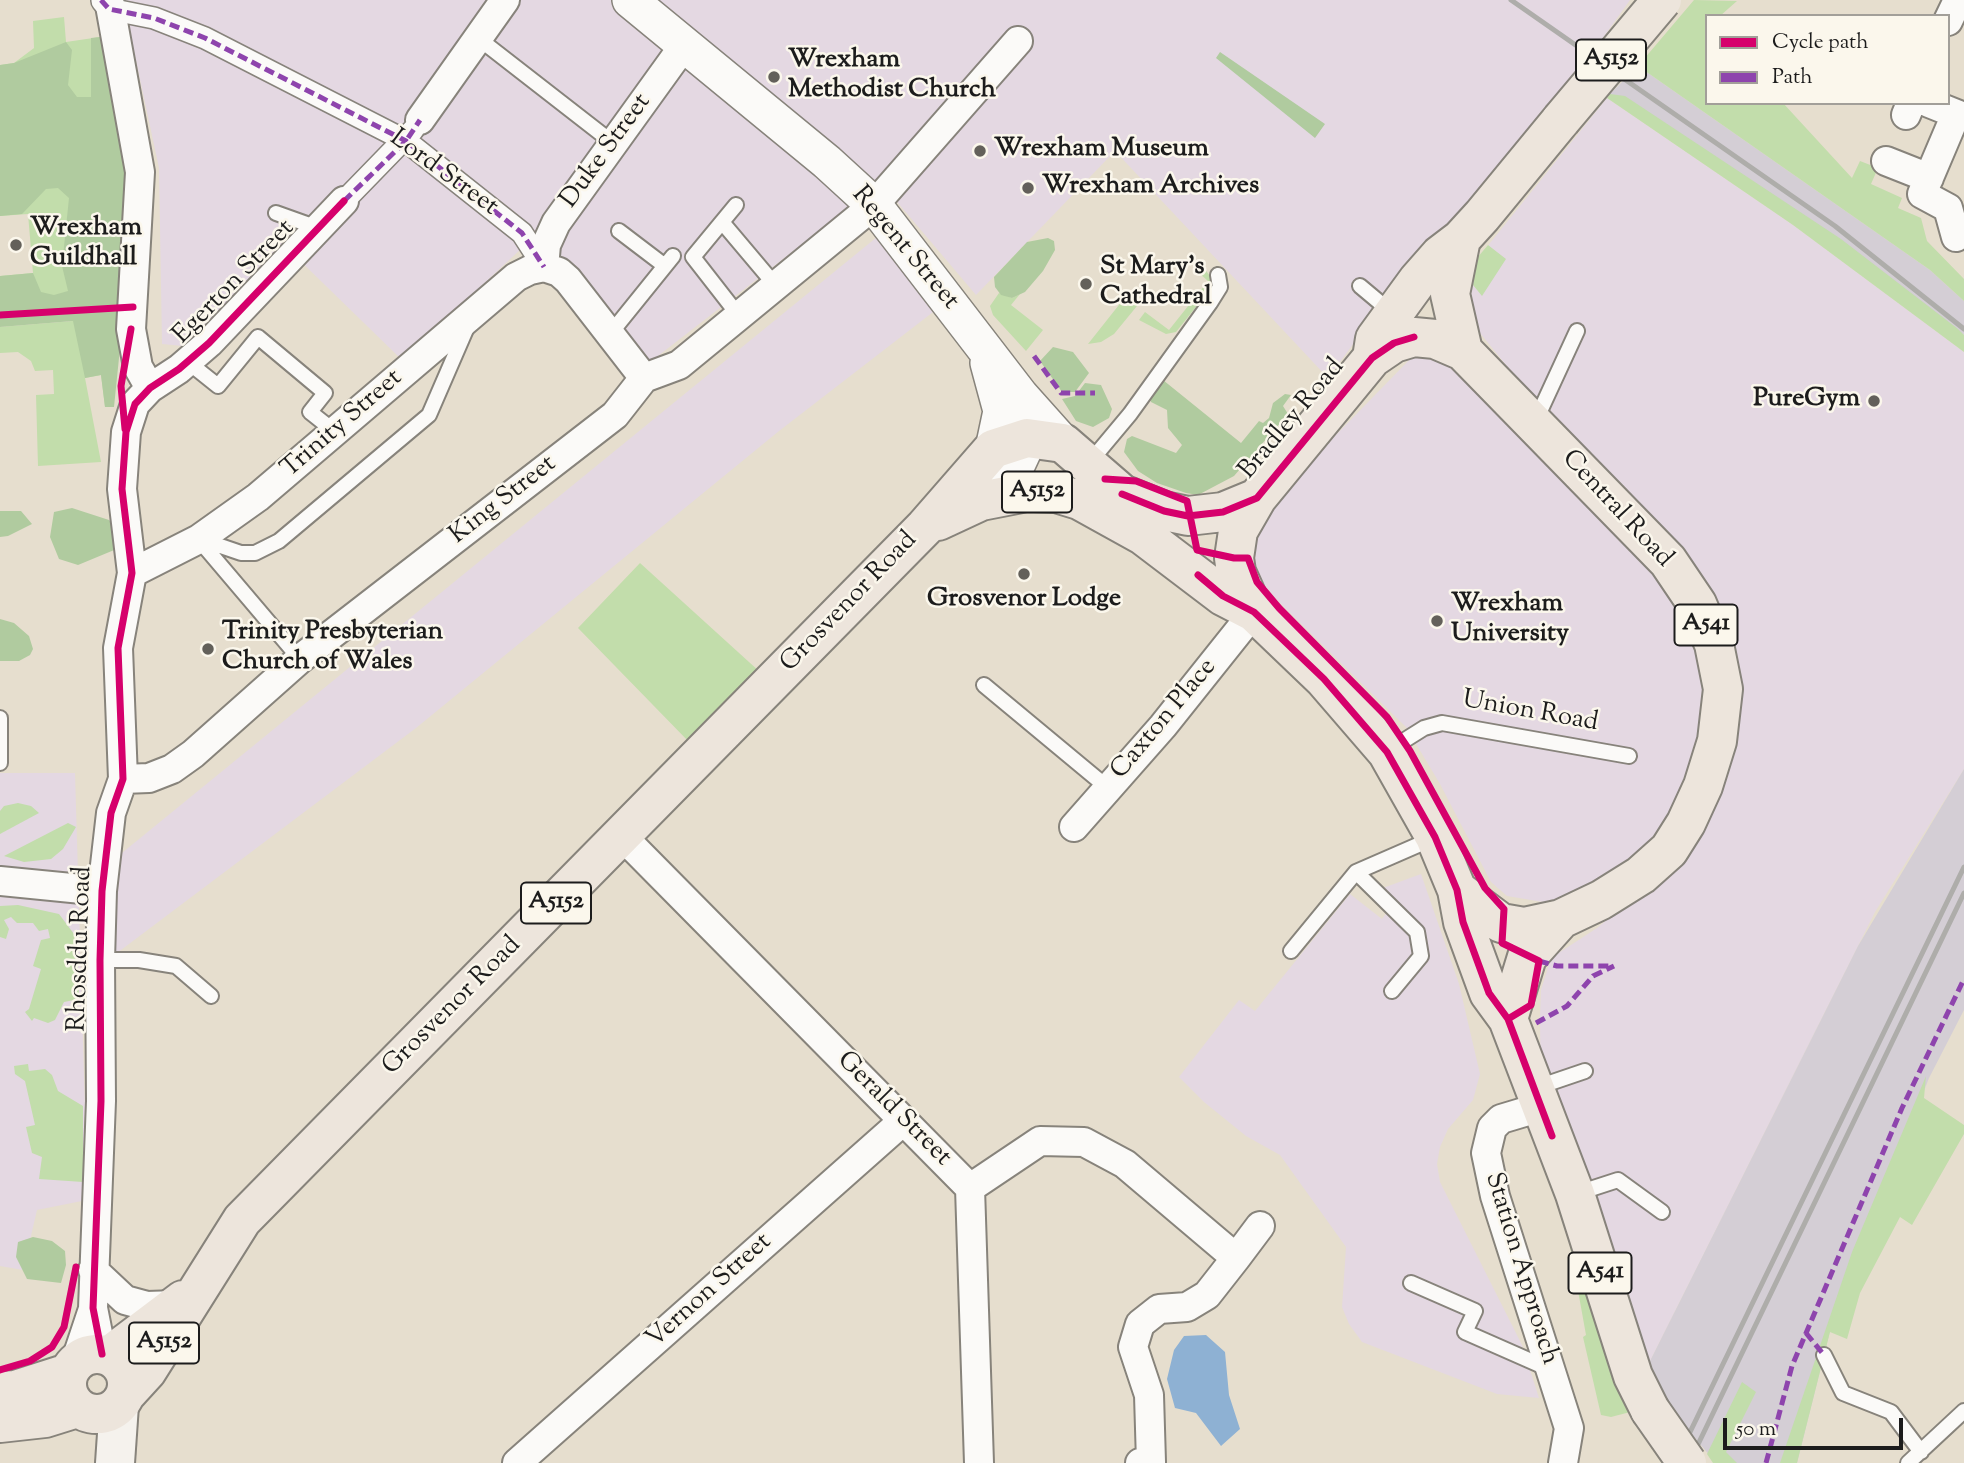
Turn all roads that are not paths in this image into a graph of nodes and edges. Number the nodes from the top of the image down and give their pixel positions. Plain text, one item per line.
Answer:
1 (505, 0) edge
2 (631, 0) edge
3 (1662, 0) edge
4 (1958, 0) edge
5 (106, 3) edge
6 (1950, 17) edge
7 (478, 38) junction
8 (1018, 41) dead end
9 (685, 44) junction
10 (1915, 107) edge
11 (1960, 116) edge
12 (413, 130) junction
13 (613, 143) junction
14 (1886, 161) dead end
15 (1929, 178) junction
16 (344, 201) joint
17 (736, 205) dead end
18 (874, 205) junction
19 (276, 213) dead end
20 (722, 222) junction
21 (318, 228) junction
22 (619, 231) dead end
23 (1956, 237) dead end
24 (1461, 239) junction
25 (544, 267) junction
26 (1218, 275) dead end
27 (776, 286) junction
28 (1360, 286) dead end
29 (1429, 291) dead end
30 (739, 316) junction
31 (471, 317) junction
32 (1408, 323) junction
33 (1577, 331) dead end
34 (610, 334) junction
35 (984, 346) junction
36 (1463, 351) junction
37 (188, 362) junction
38 (645, 378) junction
39 (150, 387) junction
40 (1534, 424) junction
41 (334, 431) junction
42 (1043, 448) junction
43 (1122, 494) junction
44 (1257, 498) junction
45 (981, 501) junction
46 (925, 527) junction
47 (1144, 536) junction
48 (199, 539) junction
49 (132, 573) junction
50 (1254, 612) junction
51 (300, 659) junction
52 (984, 685) dead end
53 (0, 718) edge
54 (1387, 752) junction
55 (1629, 756) dead end
56 (0, 763) edge
57 (123, 779) junction
58 (1108, 788) junction
59 (1074, 827) dead end
60 (622, 836) junction
61 (1435, 837) junction
62 (1356, 872) junction
63 (0, 881) edge
64 (1457, 890) junction
65 (102, 891) junction
66 (1561, 919) junction
67 (1291, 951) dead end
68 (100, 960) junction
69 (1392, 991) dead end
70 (211, 996) dead end
71 (1508, 1019) junction
72 (1585, 1071) dead end
73 (1537, 1097) junction
74 (902, 1121) junction
75 (970, 1188) junction
76 (1575, 1194) junction
77 (1662, 1212) dead end
78 (1260, 1226) dead end
79 (1236, 1258) junction
80 (93, 1270) junction
81 (1411, 1283) dead end
82 (187, 1297) junction
83 (1824, 1354) dead end
84 (1550, 1370) junction
85 (96, 1383) junction
86 (0, 1391) edge
87 (1964, 1411) edge
88 (0, 1423) edge
89 (1921, 1452) junction
90 (113, 1463) edge
91 (517, 1463) edge
92 (979, 1463) edge
93 (1140, 1463) edge
94 (1563, 1463) edge
95 (1687, 1463) edge
96 (1908, 1463) edge

1 - 7 street, Egerton Street
2 - 9 street, Regent Street
3 - 24 main road, Bradley Road / A5152, bridge
4 - 6 street
5 - 12 street, Lord Street
5 - 39 street
7 - 12 street, Egerton Street
7 - 13 lane
8 - 18 street
9 - 13 street, Duke Street
9 - 18 street, Regent Street
10 - 11 street
11 - 15 street
12 - 16 street, Egerton Street
12 - 25 street, Lord Street
13 - 25 street, Duke Street
14 - 15 street
15 - 23 street
16 - 21 street, Egerton Street
17 - 20 lane
18 - 27 street
18 - 35 street, Regent Street
19 - 21 lane
20 - 27 lane
20 - 30 lane
21 - 37 street, Egerton Street
22 - 34 lane
24 - 29 lane
24 - 32 main road, Bradley Road
24 - 36 main road
25 - 31 street, Trinity Street
25 - 34 street, Lord Street
26 - 42 lane
27 - 30 street
28 - 32 lane
30 - 38 street
31 - 41 street, Trinity Street
31 - 48 lane
32 - 36 main road, Central Road
32 - 44 main road, Bradley Road
33 - 40 lane
34 - 38 street, Lord Street
35 - 42 street, Regent Street
35 - 42 street, Grosvenor Road
36 - 40 main road, Central Road / A541
37 - 39 street, Egerton Street
37 - 41 lane
38 - 51 street, King Street
39 - 49 street, Rhosddu Road
40 - 66 main road, Central Road / A541
41 - 48 street, Trinity Street
42 - 43 main road, Regent Street
42 - 45 street, Grosvenor Road
42 - 46 main road, Grosvenor Road / A5152
43 - 44 main road, Bradley Road
43 - 47 main road
44 - 50 main road, Bradley Road
45 - 46 main road, Grosvenor Road / A5152
45 - 47 main road, Grosvenor Road / A5152
46 - 60 main road, Grosvenor Road / A5152
47 - 50 main road, A5152
48 - 49 street, Trinity Street
48 - 51 lane
49 - 57 street, Rhosddu Road
50 - 54 main road, A5152
50 - 58 street, Caxton Place
51 - 57 street, King Street
52 - 58 lane
53 - 56 lane
54 - 55 lane, Union Road
54 - 61 main road, A5152
57 - 65 street, Rhosddu Road
58 - 59 street, Caxton Place
60 - 74 street, Gerald Street
60 - 82 main road, Grosvenor Road / A5152
61 - 62 lane
61 - 64 main road, A5152
62 - 67 lane
62 - 69 lane
63 - 65 street
64 - 66 main road, Central Road / A541
64 - 71 main road, A5152
65 - 68 street, Rhosddu Road
66 - 71 main road, Central Road / A541
68 - 70 lane
68 - 80 street, Rhosddu Road
71 - 73 main road, A541
72 - 73 lane
73 - 76 main road, A541
73 - 84 street, Station Approach
74 - 75 street, Gerald Street
74 - 91 street, Vernon Street
75 - 79 street
75 - 92 street, Gerald Street
76 - 77 lane
76 - 95 main road, A541, bridge
78 - 79 street
79 - 93 street
80 - 82 street
80 - 85 street, Rhosddu Road
81 - 84 lane
82 - 85 main road, Grosvenor Road / A5152
83 - 89 lane
84 - 94 street, Station Approach
85 - 86 main road
85 - 88 main road
85 - 90 main road, Rhosddu Road
87 - 89 lane
89 - 96 lane

